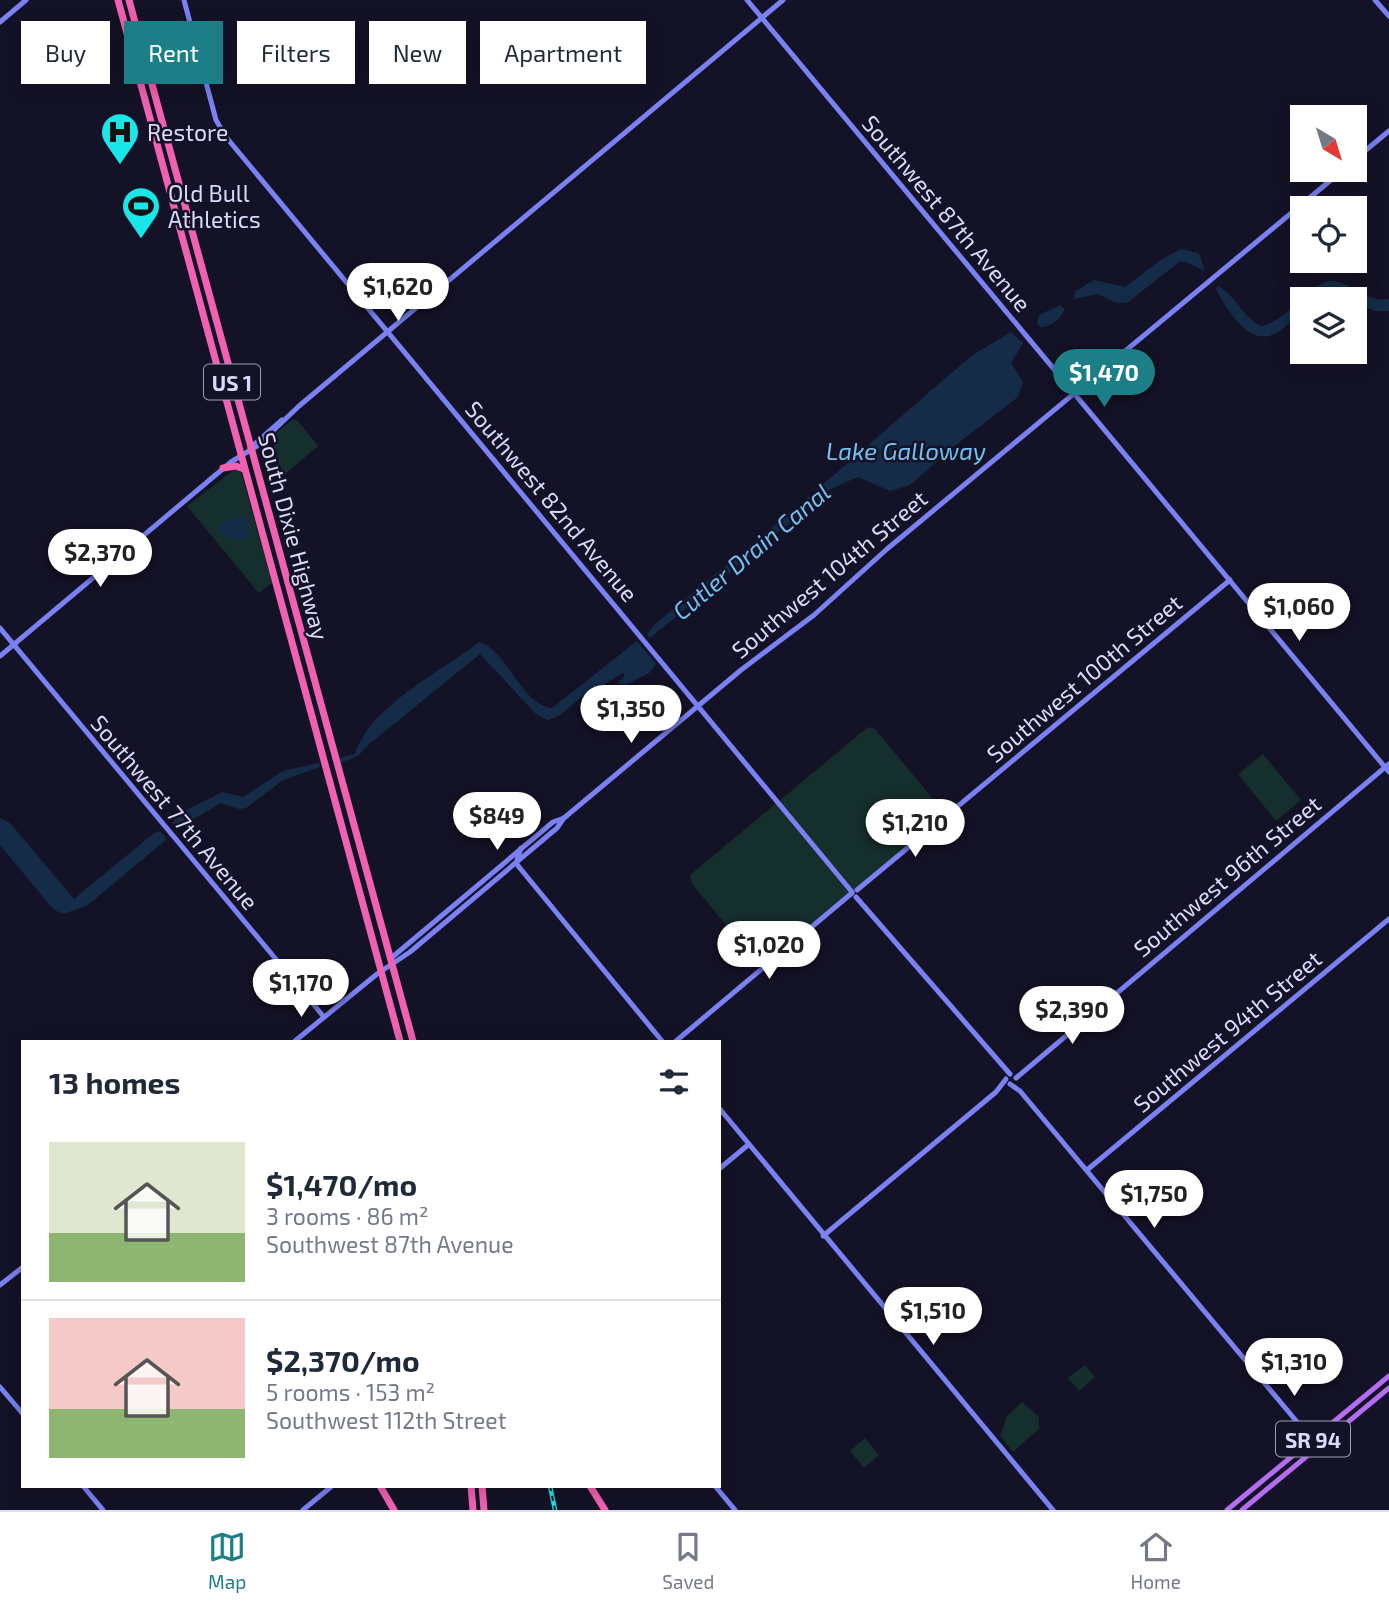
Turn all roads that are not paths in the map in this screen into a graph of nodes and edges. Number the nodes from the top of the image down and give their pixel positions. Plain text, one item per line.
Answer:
1 (26, 0) edge
2 (118, 0) edge
3 (129, 0) edge
4 (184, 0) edge
5 (747, 0) edge
6 (782, 0) edge
7 (1375, 0) edge
8 (1389, 16) edge
9 (761, 17) junction
10 (134, 21) edge
11 (0, 22) edge
12 (124, 25) edge
13 (140, 84) edge
14 (152, 84) edge
15 (162, 121) junction
16 (151, 124) junction
17 (1389, 131) edge
18 (1367, 149) edge
19 (1329, 182) edge
20 (177, 220) junction
21 (193, 237) junction
22 (387, 331) junction
23 (1074, 394) junction
24 (250, 448) junction
25 (241, 454) junction
26 (223, 468) junction
27 (244, 469) junction
28 (285, 577) junction
29 (1230, 580) junction
30 (276, 584) junction
31 (0, 628) edge
32 (14, 645) junction
33 (0, 656) edge
34 (699, 706) junction
35 (1388, 767) edge
36 (564, 818) junction
37 (522, 848) junction
38 (516, 863) junction
39 (856, 893) junction
40 (1389, 919) edge
41 (417, 935) junction
42 (385, 940) junction
43 (415, 947) junction
44 (401, 948) junction
45 (392, 962) junction
46 (382, 970) junction
47 (324, 1017) junction
48 (296, 1040) edge
49 (400, 1040) edge
50 (413, 1040) edge
51 (661, 1040) edge
52 (677, 1040) edge
53 (1011, 1079) junction
54 (721, 1110) edge
55 (748, 1144) junction
56 (721, 1167) edge
57 (1087, 1170) junction
58 (823, 1236) junction
59 (21, 1269) edge
60 (0, 1285) edge
61 (1389, 1376) edge
62 (0, 1387) edge
63 (1389, 1388) edge
64 (21, 1412) edge
65 (1312, 1440) junction
66 (1318, 1447) junction
67 (85, 1488) edge
68 (330, 1488) edge
69 (381, 1488) edge
70 (471, 1488) edge
71 (482, 1488) edge
72 (591, 1488) edge
73 (717, 1488) edge
74 (103, 1510) edge
75 (303, 1510) edge
76 (394, 1510) edge
77 (473, 1510) edge
78 (484, 1510) edge
79 (605, 1510) edge
80 (735, 1510) edge
81 (1053, 1510) edge
82 (1227, 1510) edge
83 (1242, 1510) edge

1 - 11 street
2 - 12 highway, South Dixie Highway / US 1
3 - 10 highway, South Dixie Highway / US 1
4 - 22 street, Southwest 82nd Avenue
5 - 9 street, Southwest 87th Avenue
6 - 9 street
7 - 8 street
9 - 22 street
9 - 23 street, Southwest 87th Avenue
13 - 16 highway, South Dixie Highway / US 1
14 - 15 highway, South Dixie Highway / US 1
15 - 16 highway
15 - 21 highway, South Dixie Highway / US 1
16 - 20 highway, South Dixie Highway / US 1
17 - 18 street
19 - 23 street, Southwest 104th Street
20 - 21 highway
20 - 25 highway, South Dixie Highway / US 1
21 - 24 highway, South Dixie Highway / US 1
22 - 24 street
22 - 34 street, Southwest 82nd Avenue
23 - 29 street, Southwest 87th Avenue
23 - 34 street, Southwest 104th Street
24 - 25 street
24 - 28 highway, South Dixie Highway / US 1
25 - 26 street
25 - 27 highway, South Dixie Highway / US 1
26 - 27 highway
26 - 32 street
27 - 30 highway, South Dixie Highway / US 1
28 - 30 highway
28 - 42 highway, South Dixie Highway / US 1
29 - 35 street, Southwest 87th Avenue
29 - 39 street, Southwest 100th Street
30 - 46 highway, South Dixie Highway / US 1
31 - 32 street, Southwest 77th Avenue
32 - 33 street
32 - 47 street, Southwest 77th Avenue
34 - 36 street, Southwest 104th Street
34 - 39 street, Southwest 82nd Avenue
35 - 53 street, Southwest 96th Street
36 - 37 street, Southwest 104th Street
36 - 38 street, Southwest 104th Street
37 - 38 street
37 - 41 street, Southwest 104th Street
38 - 43 street, Southwest 104th Street
38 - 51 street
39 - 52 street, Southwest 100th Street
39 - 53 street, Southwest 82nd Avenue
40 - 57 street, Southwest 94th Street
41 - 43 street
41 - 44 street, Southwest 104th Street
42 - 44 street
42 - 45 highway, South Dixie Highway / US 1
43 - 45 street, Southwest 104th Street
44 - 45 street, Southwest 104th Street
45 - 46 street, Southwest 104th Street
45 - 50 highway, South Dixie Highway / US 1
46 - 47 street, Southwest 104th Street
46 - 49 highway, South Dixie Highway / US 1
47 - 48 street, Southwest 104th Street
53 - 57 street, Southwest 82nd Avenue
53 - 58 street
54 - 55 street
55 - 56 street
55 - 58 street
57 - 65 street, Southwest 82nd Avenue
58 - 81 street
59 - 60 street
61 - 65 main road, SR 94
62 - 64 street
63 - 66 main road, SR 94
65 - 66 street, Southwest 82nd Avenue
65 - 82 main road, SR 94
66 - 83 main road, SR 94
67 - 74 street
68 - 75 street
69 - 76 highway
70 - 77 highway
71 - 78 highway
72 - 79 highway
73 - 80 street

